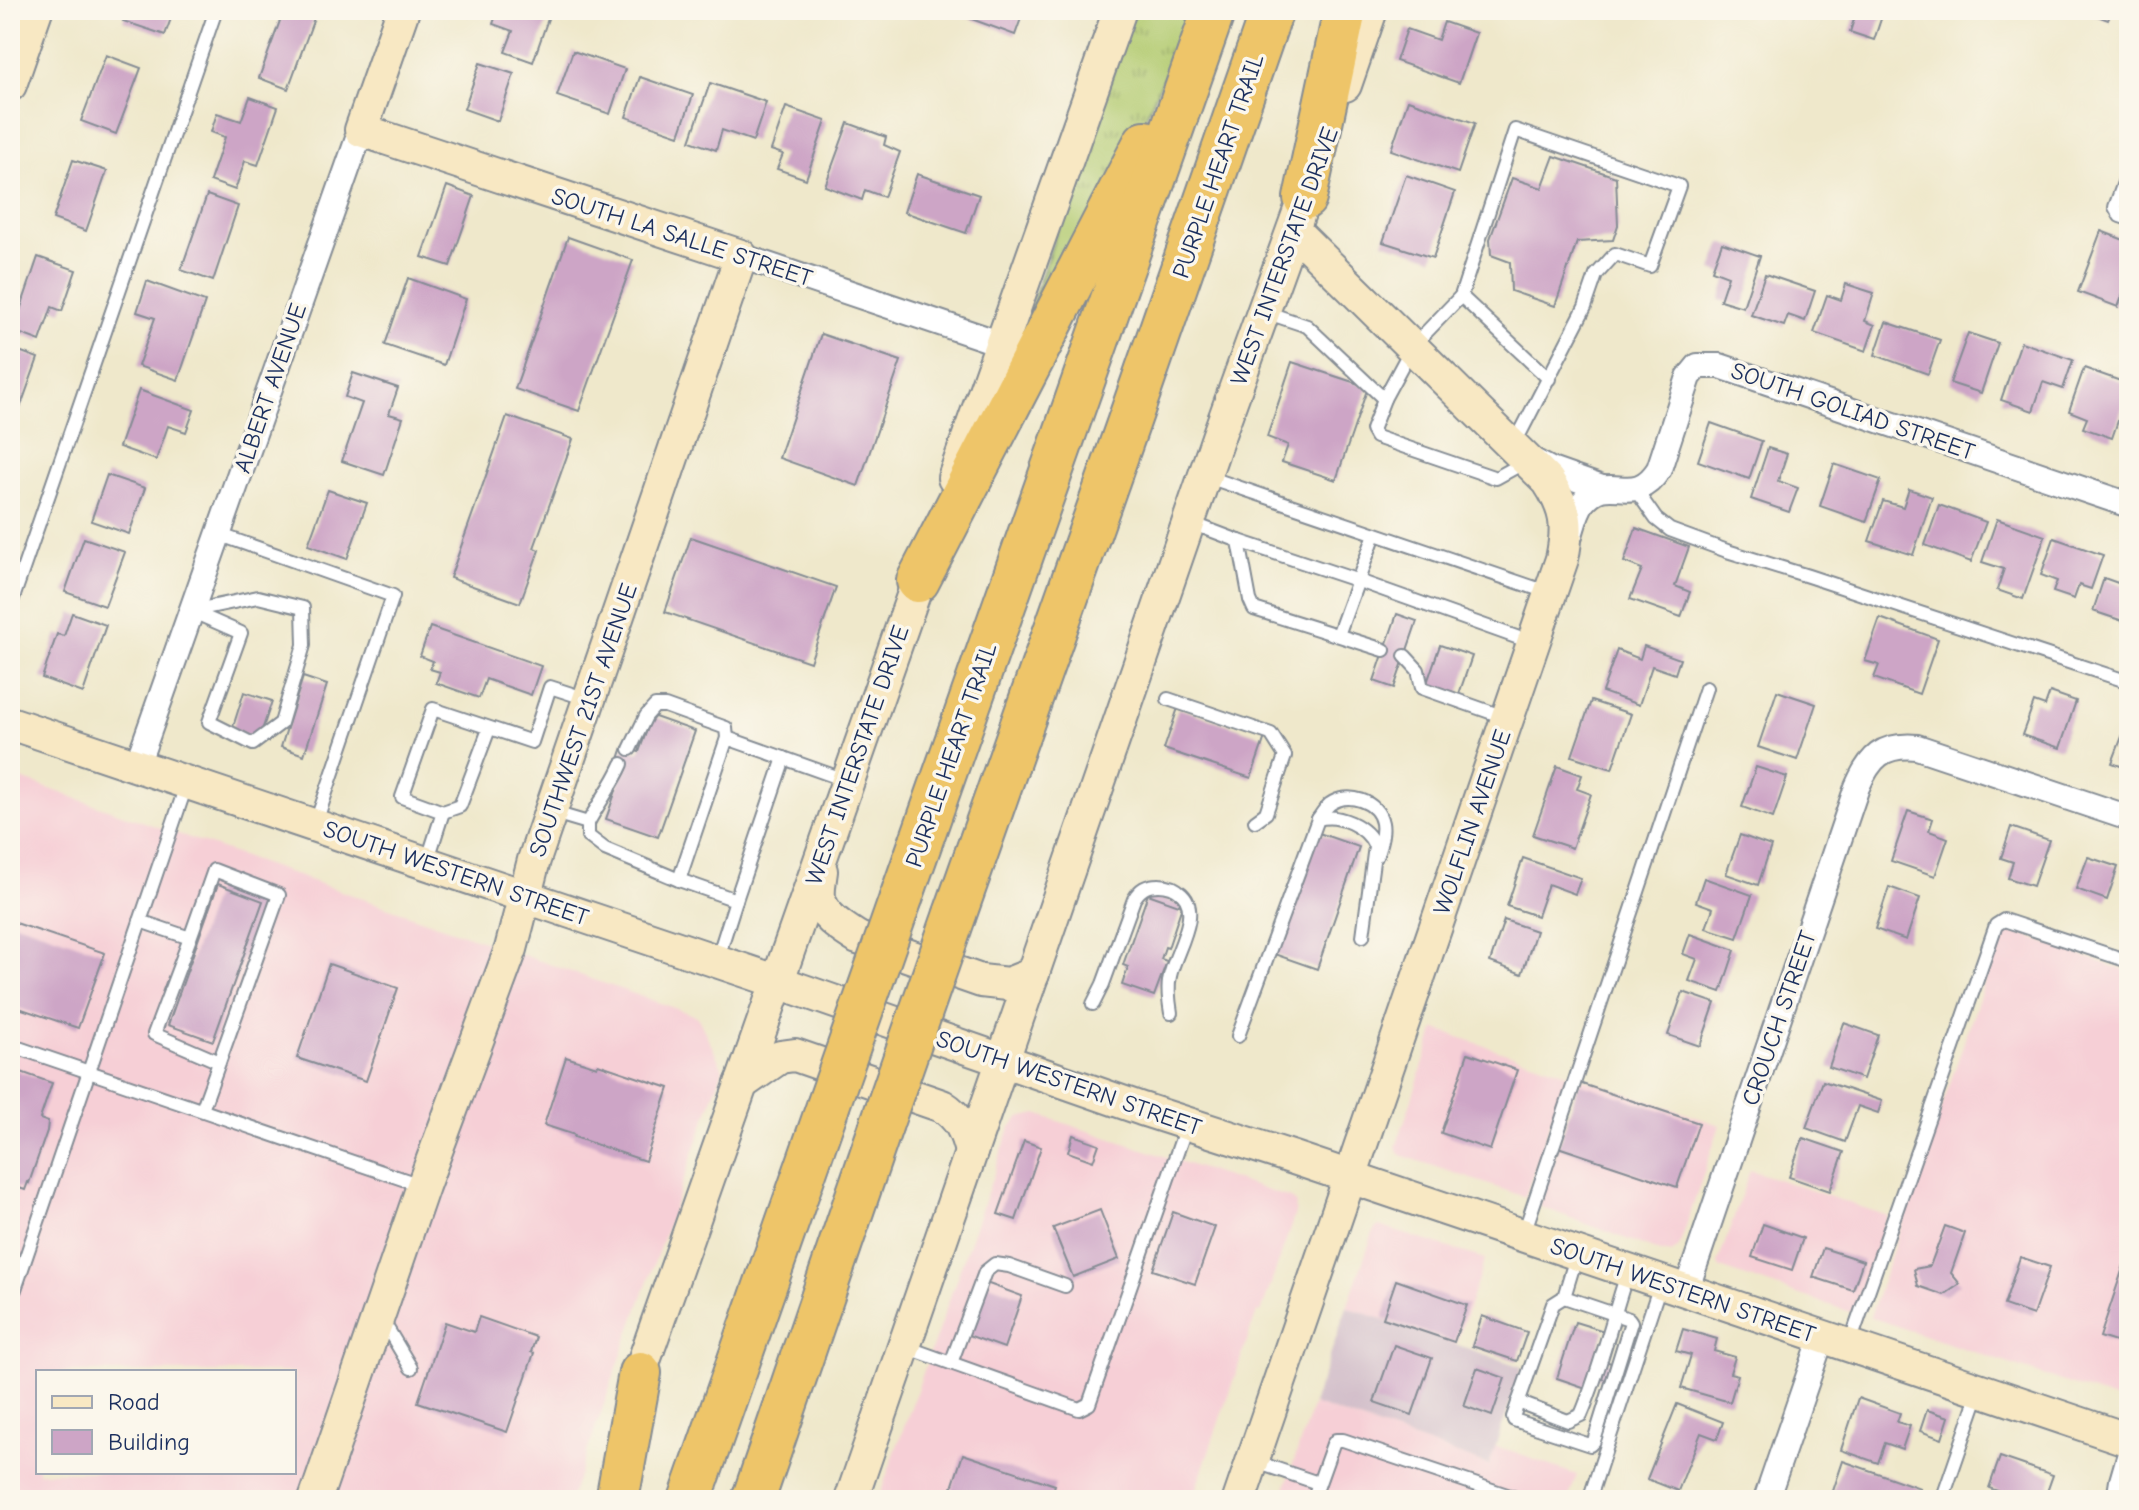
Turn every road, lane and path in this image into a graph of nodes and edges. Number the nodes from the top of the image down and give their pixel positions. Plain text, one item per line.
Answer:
1 (36, 10) edge
2 (216, 10) edge
3 (403, 10) edge
4 (1120, 10) edge
5 (1206, 10) edge
6 (1214, 10) edge
7 (1272, 10) edge
8 (1345, 10) edge
9 (1371, 10) edge
10 (10, 85) edge
11 (361, 130) junction
12 (2129, 169) edge
13 (1300, 214) junction
14 (2129, 219) edge
15 (741, 256) junction
16 (1461, 296) junction
17 (1265, 312) junction
18 (1002, 344) junction
19 (1412, 347) junction
20 (1549, 379) junction
21 (1384, 399) junction
22 (1520, 453) junction
23 (1205, 476) junction
24 (1602, 488) junction
25 (1635, 489) junction
26 (2129, 505) edge
27 (1189, 522) junction
28 (218, 534) junction
29 (1375, 534) junction
30 (1239, 541) junction
31 (1562, 559) junction
32 (918, 581) junction
33 (1359, 581) junction
34 (1550, 593) junction
35 (10, 607) edge
36 (191, 611) junction
37 (1338, 635) junction
38 (1533, 643) junction
39 (1384, 650) dead end
40 (1405, 656) dead end
41 (2129, 682) edge
42 (1706, 688) dead end
43 (1168, 699) dead end
44 (590, 700) junction
45 (1507, 718) junction
46 (10, 723) edge
47 (489, 729) junction
48 (727, 738) junction
49 (630, 749) dead end
50 (784, 758) junction
51 (622, 764) dead end
52 (137, 765) junction
53 (848, 781) junction
54 (187, 782) junction
55 (443, 812) junction
56 (551, 812) junction
57 (2129, 818) edge
58 (1318, 819) junction
59 (1255, 821) dead end
60 (588, 823) junction
61 (315, 825) junction
62 (823, 852) junction
63 (427, 863) junction
64 (1372, 877) junction
65 (679, 880) junction
66 (525, 896) junction
67 (736, 900) junction
68 (140, 921) junction
69 (195, 933) junction
70 (1363, 936) dead end
71 (2129, 955) edge
72 (717, 961) junction
73 (1033, 974) junction
74 (777, 982) junction
75 (1093, 1004) dead end
76 (1171, 1013) dead end
77 (1238, 1036) dead end
78 (10, 1045) edge
79 (1003, 1061) junction
80 (219, 1062) junction
81 (89, 1072) junction
82 (741, 1084) junction
83 (202, 1110) junction
84 (1188, 1124) junction
85 (971, 1152) junction
86 (1349, 1177) junction
87 (423, 1186) junction
88 (1523, 1236) junction
89 (1577, 1254) junction
90 (1628, 1271) junction
91 (1065, 1286) dead end
92 (1674, 1286) junction
93 (1564, 1297) junction
94 (10, 1304) edge
95 (1615, 1314) junction
96 (379, 1315) junction
97 (1836, 1342) junction
98 (904, 1346) junction
99 (951, 1363) junction
100 (411, 1368) dead end
101 (640, 1373) junction
102 (1980, 1390) junction
103 (1518, 1402) junction
104 (2129, 1440) edge
105 (2129, 1457) edge
106 (1253, 1461) junction
107 (1318, 1483) junction
108 (315, 1500) edge
109 (595, 1500) edge
110 (617, 1500) edge
111 (690, 1500) edge
112 (753, 1500) edge
113 (851, 1500) edge
114 (1239, 1500) edge
115 (1313, 1500) edge
116 (1522, 1500) edge
117 (1589, 1500) edge
118 (1766, 1500) edge
119 (1942, 1500) edge
120 (2119, 1500) edge

1 - 10 main road
2 - 35 lane
3 - 11 main road, ALBERT AVENUE
4 - 18 main road, WEST INTERSTATE DRIVE
5 - 32 highway
6 - 111 highway, PURPLE HEART TRAIL, bridge
7 - 112 highway, PURPLE HEART TRAIL, bridge
8 - 13 highway
9 - 13 main road, WEST INTERSTATE DRIVE
11 - 15 main road, SOUTH LA SALLE STREET
11 - 28 street, ALBERT AVENUE
12 - 14 lane
13 - 17 main road, WEST INTERSTATE DRIVE
13 - 19 main road, WOLFLIN AVENUE
15 - 18 street, SOUTH LA SALLE STREET
15 - 44 main road, SOUTHWEST 21ST AVENUE
16 - 19 lane
16 - 20 lane
16 - 20 lane
17 - 21 lane
17 - 23 main road, WEST INTERSTATE DRIVE
18 - 32 main road, WEST INTERSTATE DRIVE
19 - 21 lane
19 - 22 main road, WOLFLIN AVENUE
20 - 22 lane
21 - 22 lane
22 - 24 street
22 - 31 main road, WOLFLIN AVENUE
23 - 27 main road, WEST INTERSTATE DRIVE
23 - 29 lane
24 - 25 street
24 - 31 street
25 - 26 street, SOUTH GOLIAD STREET
25 - 41 lane
27 - 30 lane
27 - 73 main road, WEST INTERSTATE DRIVE
28 - 36 street, ALBERT AVENUE
28 - 61 lane
29 - 33 lane
29 - 34 lane
30 - 33 lane
30 - 37 lane
31 - 34 main road, WOLFLIN AVENUE
32 - 53 main road, WEST INTERSTATE DRIVE
33 - 37 lane
33 - 38 lane
34 - 38 main road, WOLFLIN AVENUE
36 - 36 lane
36 - 52 street, ALBERT AVENUE
37 - 39 lane
38 - 45 main road, WOLFLIN AVENUE
40 - 45 lane
42 - 88 lane
43 - 59 lane
44 - 47 lane
44 - 56 main road, SOUTHWEST 21ST AVENUE
45 - 86 main road, WOLFLIN AVENUE
46 - 52 main road, SOUTH WESTERN STREET
47 - 55 lane
47 - 55 lane
48 - 49 lane
48 - 50 lane
48 - 65 lane
50 - 53 lane
50 - 67 lane
51 - 60 lane
52 - 54 main road, SOUTH WESTERN STREET
53 - 62 main road, WEST INTERSTATE DRIVE
54 - 61 main road, SOUTH WESTERN STREET
54 - 68 lane
55 - 63 lane
56 - 60 lane
56 - 66 main road, SOUTHWEST 21ST AVENUE
57 - 92 street, CROUCH STREET
58 - 64 lane
58 - 64 lane
58 - 77 lane
60 - 65 lane
61 - 63 main road, SOUTH WESTERN STREET
62 - 73 main road
62 - 74 main road, WEST INTERSTATE DRIVE
63 - 66 main road, SOUTH WESTERN STREET
64 - 70 lane
65 - 67 lane
66 - 72 main road, SOUTH WESTERN STREET
66 - 87 main road, SOUTHWEST 21ST AVENUE
67 - 72 lane
68 - 69 lane
68 - 81 lane
69 - 80 lane
69 - 80 lane
71 - 97 lane
72 - 74 main road, SOUTH WESTERN STREET
73 - 79 main road, WEST INTERSTATE DRIVE
74 - 79 main road, SOUTH WESTERN STREET
74 - 82 main road, WEST INTERSTATE DRIVE
75 - 76 lane
78 - 81 lane
79 - 84 main road, SOUTH WESTERN STREET
79 - 85 main road, WEST INTERSTATE DRIVE
80 - 83 lane
81 - 83 lane
81 - 94 lane
82 - 85 main road
82 - 101 main road, WEST INTERSTATE DRIVE
83 - 87 lane
84 - 86 main road, SOUTH WESTERN STREET
84 - 99 lane
85 - 98 main road, WEST INTERSTATE DRIVE
86 - 88 main road, SOUTH WESTERN STREET
86 - 106 main road, WOLFLIN AVENUE
87 - 96 main road, SOUTHWEST 21ST AVENUE
88 - 89 main road, SOUTH WESTERN STREET
89 - 90 main road, SOUTH WESTERN STREET
89 - 93 lane
90 - 92 main road, SOUTH WESTERN STREET
90 - 95 lane
91 - 99 lane
92 - 97 main road, SOUTH WESTERN STREET
92 - 117 lane
93 - 95 lane
93 - 103 lane
95 - 103 lane
95 - 103 lane
96 - 100 lane
96 - 108 main road, SOUTHWEST 21ST AVENUE
97 - 102 main road, SOUTH WESTERN STREET
97 - 118 street
98 - 99 lane
98 - 113 main road, WEST INTERSTATE DRIVE
101 - 109 main road, WEST INTERSTATE DRIVE
101 - 110 highway
102 - 104 main road, SOUTH WESTERN STREET
102 - 119 lane
105 - 120 street
106 - 107 lane
106 - 114 main road, WOLFLIN AVENUE
107 - 115 lane
107 - 116 lane

